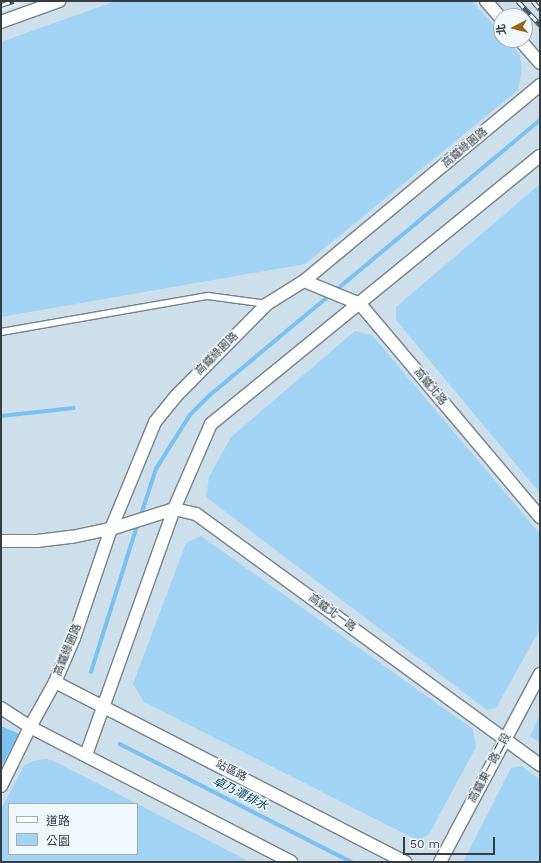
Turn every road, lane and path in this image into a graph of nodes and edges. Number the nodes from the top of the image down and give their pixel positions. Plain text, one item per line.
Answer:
1 (59, 1) edge
2 (486, 1) edge
3 (493, 9) edge
4 (1, 22) edge
5 (527, 48) edge
6 (540, 63) edge
7 (540, 85) edge
8 (540, 156) edge
9 (304, 281) junction
10 (267, 304) junction
11 (360, 304) junction
12 (1, 332) edge
13 (174, 509) junction
14 (540, 517) edge
15 (111, 529) junction
16 (1, 541) edge
17 (540, 674) edge
18 (55, 682) junction
19 (104, 705) junction
20 (1, 708) edge
21 (30, 727) junction
22 (505, 739) junction
23 (86, 755) junction
24 (540, 764) edge
25 (1, 786) edge
26 (291, 862) edge
27 (405, 862) edge
28 (440, 862) edge

1 - 4 street
2 - 3 street
5 - 6 street
7 - 9 street, 高鐵綠園路
8 - 11 street
9 - 10 street, 高鐵綠園路
9 - 11 street, 高鐵北路
10 - 12 lane
10 - 15 street, 高鐵綠園路
11 - 13 street
11 - 14 street, 高鐵北路
13 - 15 street
13 - 19 street
13 - 22 street, 高鐵北一路
15 - 16 street
15 - 18 street, 高鐵綠園路
17 - 22 street, 高鐵東一路二段
18 - 19 street, 站區路
18 - 21 street, 高鐵綠園路
19 - 23 street
19 - 27 street, 站區路
20 - 21 street
21 - 23 street
21 - 25 street, 高鐵綠園路
22 - 24 street, 高鐵北一路
22 - 28 street, 高鐵東一路二段
23 - 26 street

